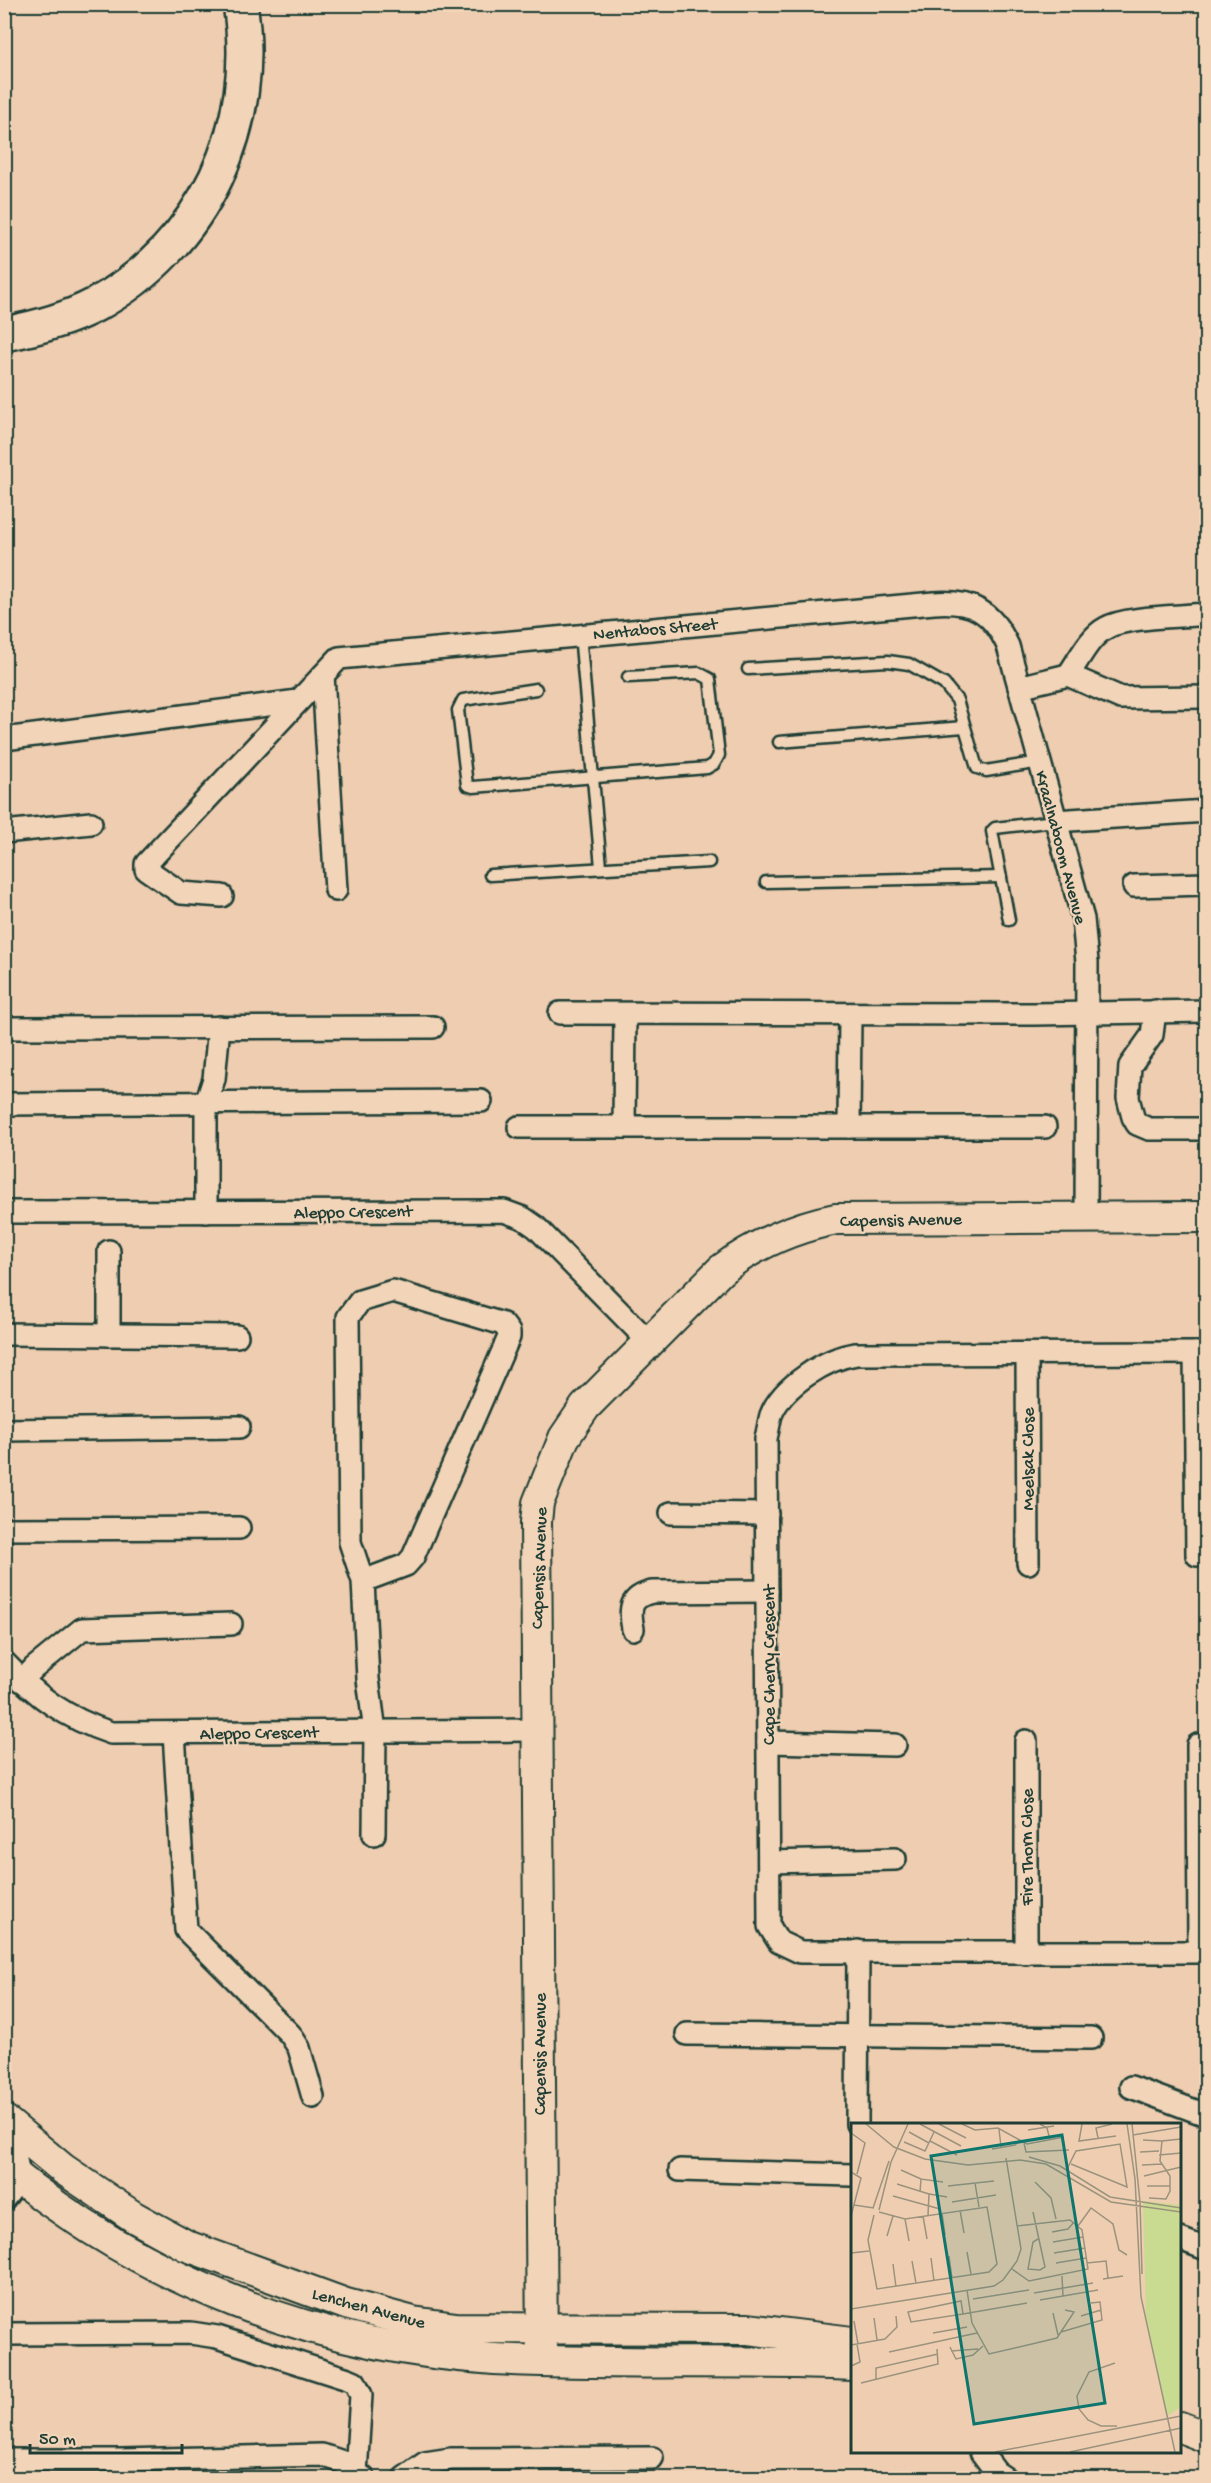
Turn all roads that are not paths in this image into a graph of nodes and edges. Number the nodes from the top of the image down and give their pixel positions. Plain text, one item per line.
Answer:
1 (240, 4) edge
2 (4, 334) edge
3 (971, 605) joint
4 (1206, 614) edge
5 (580, 634) junction
6 (747, 669) dead end
7 (323, 675) junction
8 (1068, 675) junction
9 (628, 677) dead end
10 (1019, 687) junction
11 (536, 689) dead end
12 (1206, 697) edge
13 (298, 701) junction
14 (964, 727) junction
15 (4, 739) edge
16 (779, 742) dead end
17 (1040, 762) junction
18 (593, 777) junction
19 (1206, 811) edge
20 (1055, 821) junction
21 (91, 823) dead end
22 (4, 832) edge
23 (709, 862) dead end
24 (601, 867) junction
25 (490, 875) dead end
26 (1001, 877) junction
27 (766, 882) dead end
28 (1206, 884) edge
29 (1134, 886) dead end
30 (336, 890) dead end
31 (222, 896) dead end
32 (1009, 920) dead end
33 (1155, 1011) junction
34 (1206, 1011) edge
35 (560, 1013) dead end
36 (1087, 1013) junction
37 (625, 1014) junction
38 (850, 1014) junction
39 (433, 1027) dead end
40 (4, 1028) edge
41 (219, 1028) junction
42 (481, 1101) dead end
43 (206, 1103) junction
44 (4, 1104) edge
45 (519, 1127) dead end
46 (624, 1127) junction
47 (849, 1127) junction
48 (1045, 1127) dead end
49 (1206, 1129) edge
50 (4, 1212) edge
51 (206, 1212) junction
52 (1206, 1217) edge
53 (1086, 1218) junction
54 (109, 1251) dead end
55 (4, 1334) edge
56 (109, 1335) junction
57 (237, 1336) dead end
58 (650, 1342) junction
59 (1201, 1353) edge
60 (1027, 1354) junction
61 (239, 1427) dead end
62 (4, 1430) edge
63 (671, 1513) dead end
64 (767, 1514) junction
65 (238, 1528) dead end
66 (4, 1529) edge
67 (1197, 1555) dead end
68 (1028, 1563) dead end
69 (363, 1581) junction
70 (767, 1591) junction
71 (231, 1624) dead end
72 (633, 1629) dead end
73 (4, 1662) edge
74 (22, 1681) junction
75 (536, 1730) junction
76 (375, 1732) junction
77 (860, 1732) dead end
78 (174, 1733) junction
79 (768, 1737) junction
80 (1026, 1741) dead end
81 (895, 1745) dead end
82 (1198, 1745) dead end
83 (374, 1833) dead end
84 (895, 1859) dead end
85 (769, 1862) junction
86 (858, 1952) junction
87 (1203, 1952) edge
88 (1026, 1953) junction
89 (687, 2034) dead end
90 (858, 2036) junction
91 (1091, 2038) dead end
92 (1131, 2087) dead end
93 (313, 2097) dead end
94 (1206, 2115) edge
95 (4, 2120) edge
96 (857, 2123) edge
97 (4, 2136) edge
98 (63, 2169) junction
99 (680, 2170) dead end
100 (10, 2173) edge
101 (851, 2175) edge
102 (1181, 2240) edge
103 (1206, 2249) edge
104 (541, 2328) junction
105 (4, 2334) edge
106 (851, 2342) edge
107 (542, 2359) junction
108 (851, 2365) edge
109 (1181, 2428) edge
110 (1206, 2437) edge
111 (982, 2453) edge
112 (652, 2458) dead end
113 (4, 2460) edge
114 (121, 2469) edge
115 (572, 2469) edge
116 (360, 2476) edge
117 (404, 2478) edge
118 (1005, 2478) edge

1 - 2 highway
3 - 5 street, Nentabos Street
3 - 10 street, Kraalnaboom Avenue
4 - 8 street
5 - 7 street, Nentabos Street
5 - 18 lane
6 - 14 lane
7 - 13 street
7 - 30 street
8 - 10 street
8 - 12 street
9 - 18 lane
10 - 17 street, Kraalnaboom Avenue
11 - 18 lane
13 - 15 street
13 - 31 street
14 - 16 lane
14 - 17 lane
17 - 20 street, Kraalnaboom Avenue
18 - 24 lane
19 - 20 street
20 - 26 lane
20 - 36 street, Kraalnaboom Avenue
21 - 22 street
23 - 24 lane
24 - 25 lane
26 - 27 lane
26 - 32 lane
28 - 29 street
33 - 34 street
33 - 36 street
33 - 49 street
35 - 37 street
36 - 38 street
36 - 53 street, Kraalnaboom Avenue
37 - 38 street
37 - 46 street
38 - 47 street
39 - 41 street
40 - 41 street
41 - 43 street
42 - 43 street
43 - 44 street
43 - 51 street
45 - 46 street
46 - 47 street
47 - 48 street
50 - 51 street, Aleppo Crescent
51 - 58 street, Aleppo Crescent
52 - 53 main road, Capensis Avenue
53 - 58 main road, Capensis Avenue
54 - 56 street
55 - 56 street
56 - 57 street
58 - 75 main road, Capensis Avenue
59 - 60 street, Cape Cherry Crescent
59 - 67 street
60 - 64 street, Cape Cherry Crescent
60 - 68 street, Meelsak Close
61 - 62 street
63 - 64 street
64 - 70 street, Cape Cherry Crescent
65 - 66 street
69 - 69 street
69 - 76 street
70 - 72 street
70 - 79 street, Cape Cherry Crescent
71 - 74 street
73 - 74 street, Aleppo Crescent
74 - 78 street, Aleppo Crescent
75 - 76 street, Aleppo Crescent
75 - 104 main road, Capensis Avenue
76 - 78 street, Aleppo Crescent
76 - 83 street
77 - 79 street
78 - 93 street
79 - 81 street
79 - 85 street, Cape Cherry Crescent
80 - 88 street, Fire Thorn Close
82 - 87 street
84 - 85 street
85 - 86 street, Cape Cherry Crescent
86 - 88 street, Cape Cherry Crescent
86 - 90 street
87 - 88 street, Cape Cherry Crescent
89 - 90 street
90 - 91 street
90 - 96 street
92 - 94 street
95 - 98 main road, Lenchen Avenue
97 - 100 street
98 - 100 street
98 - 104 main road, Lenchen Avenue
99 - 101 street
100 - 107 main road, Lenchen Avenue
102 - 103 street
104 - 106 main road, Lenchen Avenue
104 - 107 main road, Capensis Avenue
105 - 116 street
107 - 108 main road, Lenchen Avenue
109 - 110 main road
111 - 118 street
112 - 115 street
113 - 114 street
114 - 116 street
115 - 117 street

